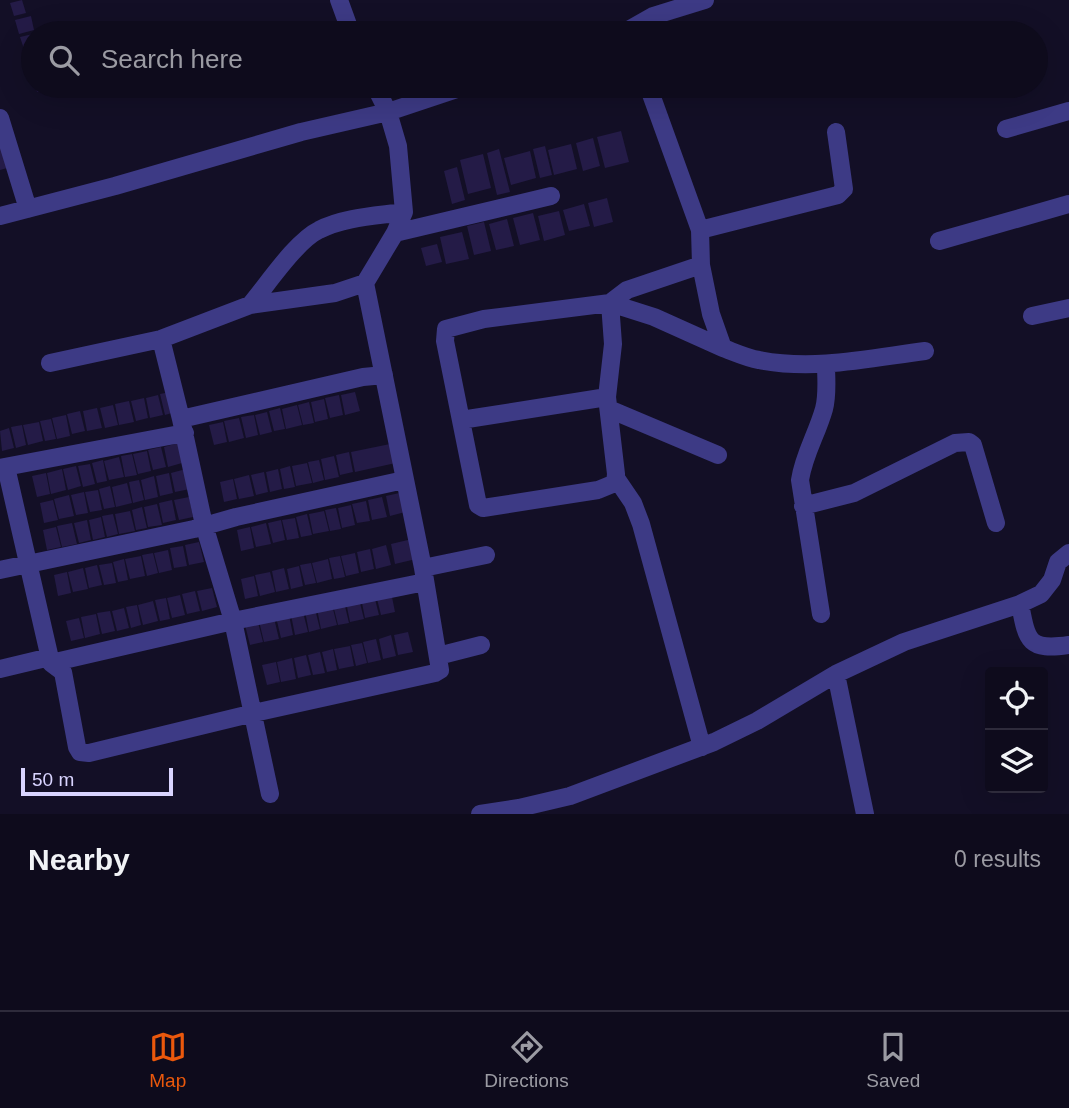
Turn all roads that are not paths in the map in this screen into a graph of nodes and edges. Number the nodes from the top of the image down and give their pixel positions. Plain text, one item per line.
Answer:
1 (339, 0) edge
2 (705, 0) edge
3 (651, 8) edge
4 (347, 21) edge
5 (639, 21) edge
6 (381, 98) edge
7 (430, 98) edge
8 (652, 98) edge
9 (1069, 111) edge
10 (388, 112) junction
11 (0, 118) edge
12 (1006, 129) dead end
13 (836, 132) dead end
14 (551, 196) dead end
15 (1069, 204) edge
16 (28, 209) junction
17 (404, 212) junction
18 (0, 216) edge
19 (700, 230) junction
20 (395, 233) junction
21 (939, 241) dead end
22 (701, 265) junction
23 (365, 283) junction
24 (610, 303) junction
25 (250, 305) junction
26 (1069, 308) edge
27 (1032, 316) dead end
28 (161, 339) junction
29 (723, 348) junction
30 (925, 351) dead end
31 (50, 363) dead end
32 (826, 364) junction
33 (384, 374) junction
34 (608, 403) junction
35 (461, 420) junction
36 (183, 426) junction
37 (718, 455) dead end
38 (3, 467) edge
39 (616, 478) junction
40 (404, 480) junction
41 (803, 506) junction
42 (996, 523) dead end
43 (204, 525) junction
44 (1069, 553) edge
45 (486, 555) dead end
46 (30, 563) junction
47 (0, 570) edge
48 (424, 575) junction
49 (1020, 604) junction
50 (821, 614) dead end
51 (233, 621) junction
52 (481, 645) dead end
53 (1069, 645) edge
54 (438, 656) junction
55 (51, 660) junction
56 (0, 668) edge
57 (836, 674) junction
58 (254, 713) junction
59 (702, 747) junction
60 (270, 794) dead end
61 (542, 809) edge
62 (481, 814) edge
63 (865, 814) edge

1 - 4 street
2 - 3 street
3 - 5 street
6 - 10 street
7 - 10 street
8 - 19 street
9 - 12 street
10 - 16 street
10 - 17 street
11 - 16 street
13 - 19 street
14 - 20 street
15 - 21 street
16 - 18 street
17 - 20 street
17 - 25 street
19 - 22 street
20 - 23 street
22 - 24 street
22 - 29 street
23 - 25 street
23 - 33 street
24 - 29 street
24 - 34 street
24 - 35 street
25 - 28 street
26 - 27 street
28 - 31 street
28 - 36 street
29 - 32 street
30 - 32 street
32 - 41 street
33 - 36 street
33 - 40 street
34 - 35 street
34 - 37 street
34 - 39 street
35 - 39 street
36 - 38 street
36 - 43 street
38 - 46 street
39 - 59 street
40 - 43 street
40 - 48 street
41 - 42 street
41 - 50 street
43 - 46 street
43 - 51 street
44 - 49 street
45 - 48 street
46 - 47 street
46 - 55 street
48 - 51 street
48 - 54 street
49 - 53 street
49 - 57 street
51 - 55 street
51 - 58 street
52 - 54 street
54 - 58 street
55 - 56 street
55 - 58 street
57 - 59 street
57 - 63 street
58 - 60 street
59 - 61 street
61 - 62 street

